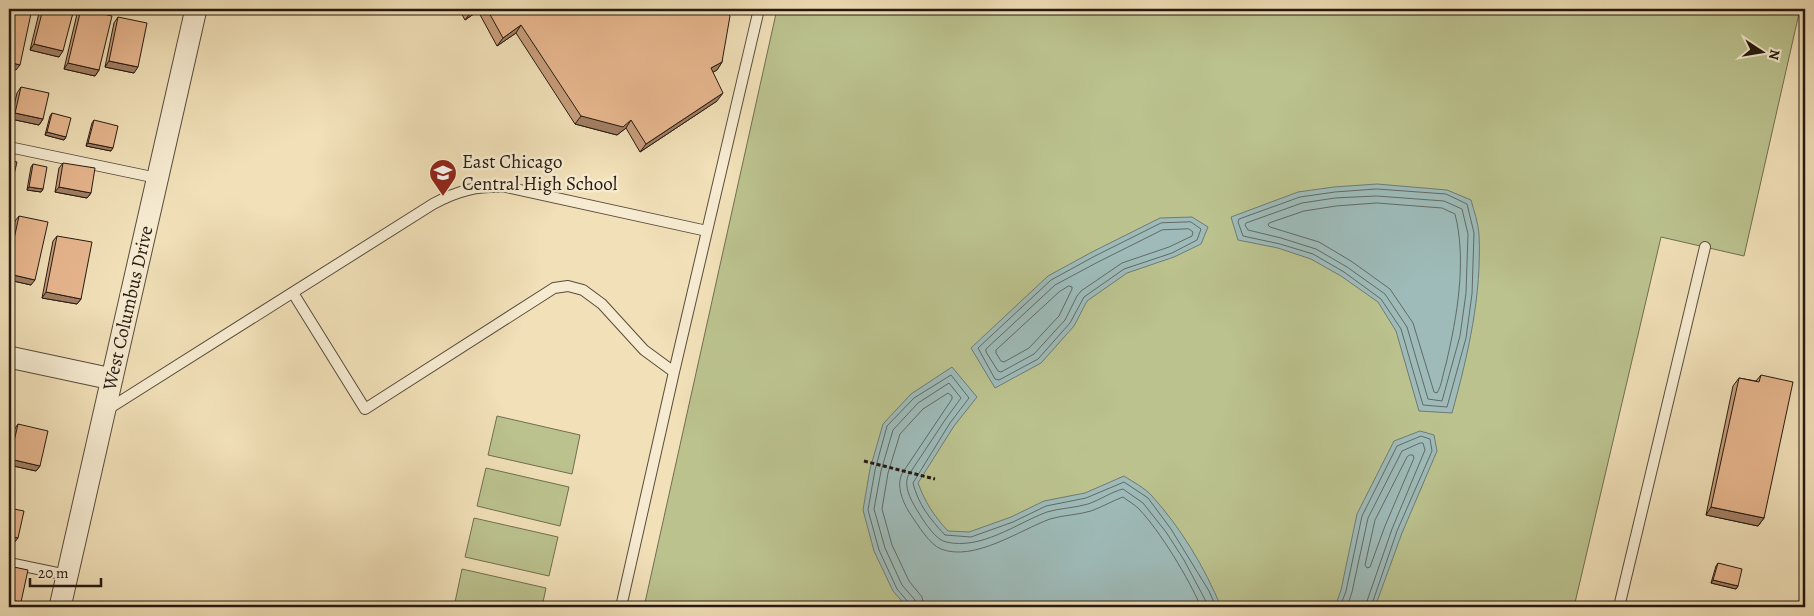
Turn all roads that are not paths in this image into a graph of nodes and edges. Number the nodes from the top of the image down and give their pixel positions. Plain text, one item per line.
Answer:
1 (196, 9) edge
2 (759, 9) edge
3 (9, 147) edge
4 (157, 178) junction
5 (707, 231) junction
6 (1705, 247) dead end
7 (293, 293) junction
8 (9, 357) edge
9 (674, 372) junction
10 (112, 378) junction
11 (104, 412) junction
12 (9, 563) edge
13 (67, 575) junction
14 (60, 607) edge
15 (621, 607) edge
16 (1619, 607) edge

1 - 4 street, West Columbus Drive
2 - 5 lane
3 - 4 lane
4 - 10 street, West Columbus Drive
5 - 7 lane
5 - 9 lane
6 - 16 lane
7 - 9 lane
7 - 11 lane
8 - 10 street
9 - 15 lane
10 - 11 street, West Columbus Drive
11 - 13 street, West Columbus Drive
12 - 13 lane
13 - 14 street, West Columbus Drive

